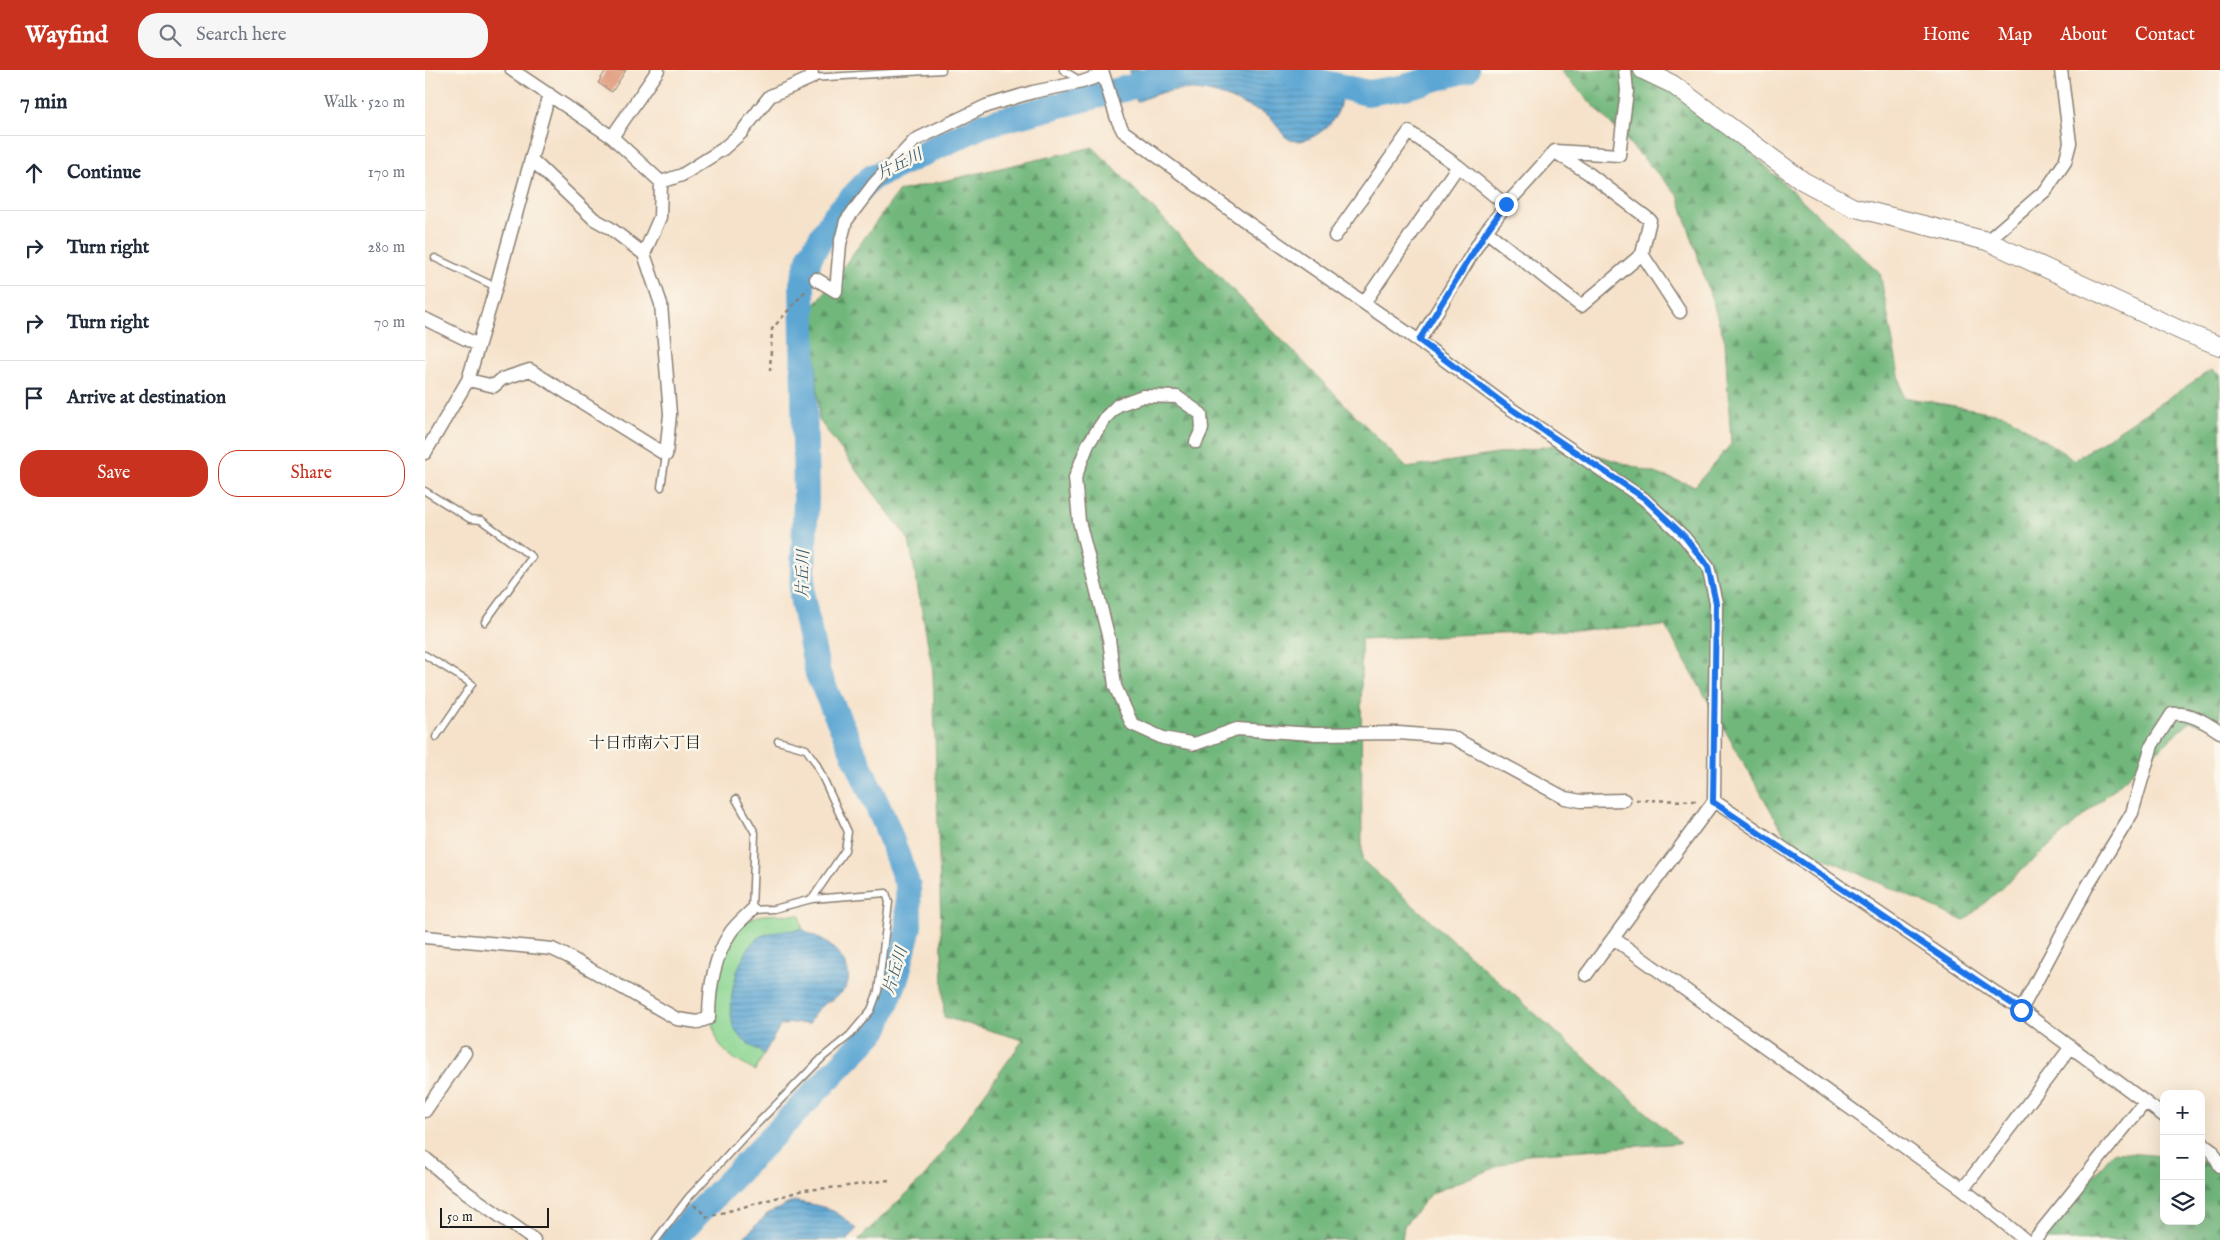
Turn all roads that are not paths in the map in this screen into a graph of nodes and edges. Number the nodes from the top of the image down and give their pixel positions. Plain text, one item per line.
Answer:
1 (511, 70) edge
2 (658, 70) edge
3 (942, 70) edge
4 (1063, 70) edge
5 (1625, 70) edge
6 (1643, 70) edge
7 (2061, 70) edge
8 (1102, 73) edge
9 (812, 74) edge
10 (1082, 82) junction
11 (549, 94) junction
12 (612, 137) junction
13 (1555, 152) junction
14 (531, 159) junction
15 (1458, 166) junction
16 (661, 182) junction
17 (1506, 204) junction
18 (1486, 232) junction
19 (1335, 236) dead end
20 (1987, 241) junction
21 (644, 254) junction
22 (1641, 254) junction
23 (435, 258) dead end
24 (816, 279) road end
25 (496, 287) junction
26 (1364, 303) junction
27 (1680, 312) dead end
28 (425, 319) edge
29 (1419, 340) junction
30 (478, 345) junction
31 (2220, 346) edge
32 (468, 380) junction
33 (1196, 442) dead end
34 (425, 453) edge
35 (666, 455) junction
36 (661, 487) dead end
37 (425, 491) edge
38 (485, 622) dead end
39 (425, 655) edge
40 (2220, 732) edge
41 (436, 737) dead end
42 (778, 741) dead end
43 (735, 799) dead end
44 (1624, 800) road end
45 (1713, 802) junction
46 (812, 899) junction
47 (752, 910) junction
48 (425, 937) edge
49 (1613, 938) junction
50 (1586, 975) dead end
51 (2021, 1010) junction
52 (2071, 1048) junction
53 (465, 1053) dead end
54 (2145, 1102) junction
55 (425, 1111) edge
56 (2160, 1113) edge
57 (2205, 1145) edge
58 (425, 1158) edge
59 (2220, 1166) edge
60 (1963, 1189) junction
61 (534, 1240) edge
62 (655, 1240) edge
63 (2025, 1240) edge
64 (2034, 1240) edge

1 - 11 street
2 - 12 street
3 - 9 lane
4 - 10 lane
5 - 13 street
6 - 20 street
7 - 20 street
8 - 10 street
8 - 26 street
9 - 16 street
10 - 24 street
11 - 12 street
11 - 14 street
12 - 16 street
13 - 17 street
13 - 22 street
14 - 21 street
14 - 25 street
15 - 17 street
15 - 19 street
15 - 26 street
16 - 21 street
17 - 18 street
18 - 22 street
18 - 29 street
20 - 31 street
21 - 35 street
22 - 27 street
23 - 25 lane
25 - 30 street
26 - 29 street
28 - 30 street
29 - 45 street
30 - 32 street
32 - 34 street
32 - 35 street
33 - 44 street
35 - 36 lane
37 - 38 lane
39 - 41 lane
40 - 51 street
42 - 46 lane
43 - 47 lane
45 - 49 street
45 - 51 street
46 - 47 lane
46 - 62 lane
47 - 48 street
49 - 50 street
49 - 60 street
51 - 52 street
52 - 54 street
52 - 60 street
53 - 55 street
54 - 56 street
54 - 64 street
57 - 59 street
58 - 61 street
60 - 63 street

